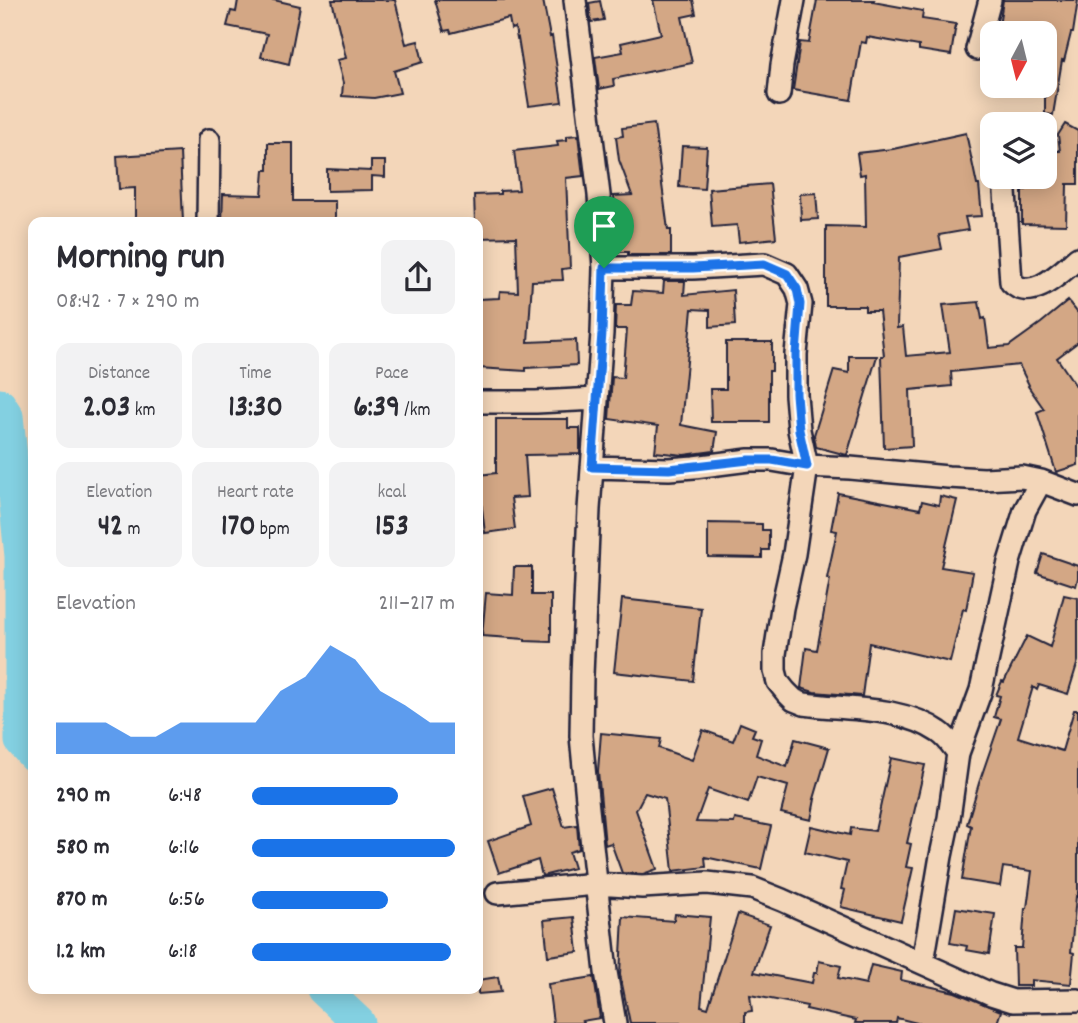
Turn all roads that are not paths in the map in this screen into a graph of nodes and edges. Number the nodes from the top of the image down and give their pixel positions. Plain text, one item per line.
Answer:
1 (575, 0) edge
2 (794, 0) edge
3 (990, 0) edge
4 (977, 49) dead end
5 (779, 94) dead end
6 (209, 140) dead end
7 (1005, 189) edge
8 (208, 217) edge
9 (1078, 258) edge
10 (604, 268) junction
11 (597, 399) junction
12 (483, 402) edge
13 (807, 466) junction
14 (592, 467) junction
15 (1041, 481) junction
16 (1078, 495) edge
17 (958, 752) junction
18 (596, 884) junction
19 (497, 893) dead end
20 (923, 962) junction
21 (1078, 1000) edge
22 (615, 1023) edge

1 - 10 street
2 - 5 street
3 - 4 street
6 - 8 street
7 - 9 street
10 - 11 street
10 - 13 street
11 - 12 street
11 - 14 street
13 - 14 street
13 - 15 street
13 - 17 street
14 - 18 street
15 - 16 street
15 - 17 street
17 - 20 street
18 - 19 street
18 - 20 street
18 - 22 street
20 - 21 street

